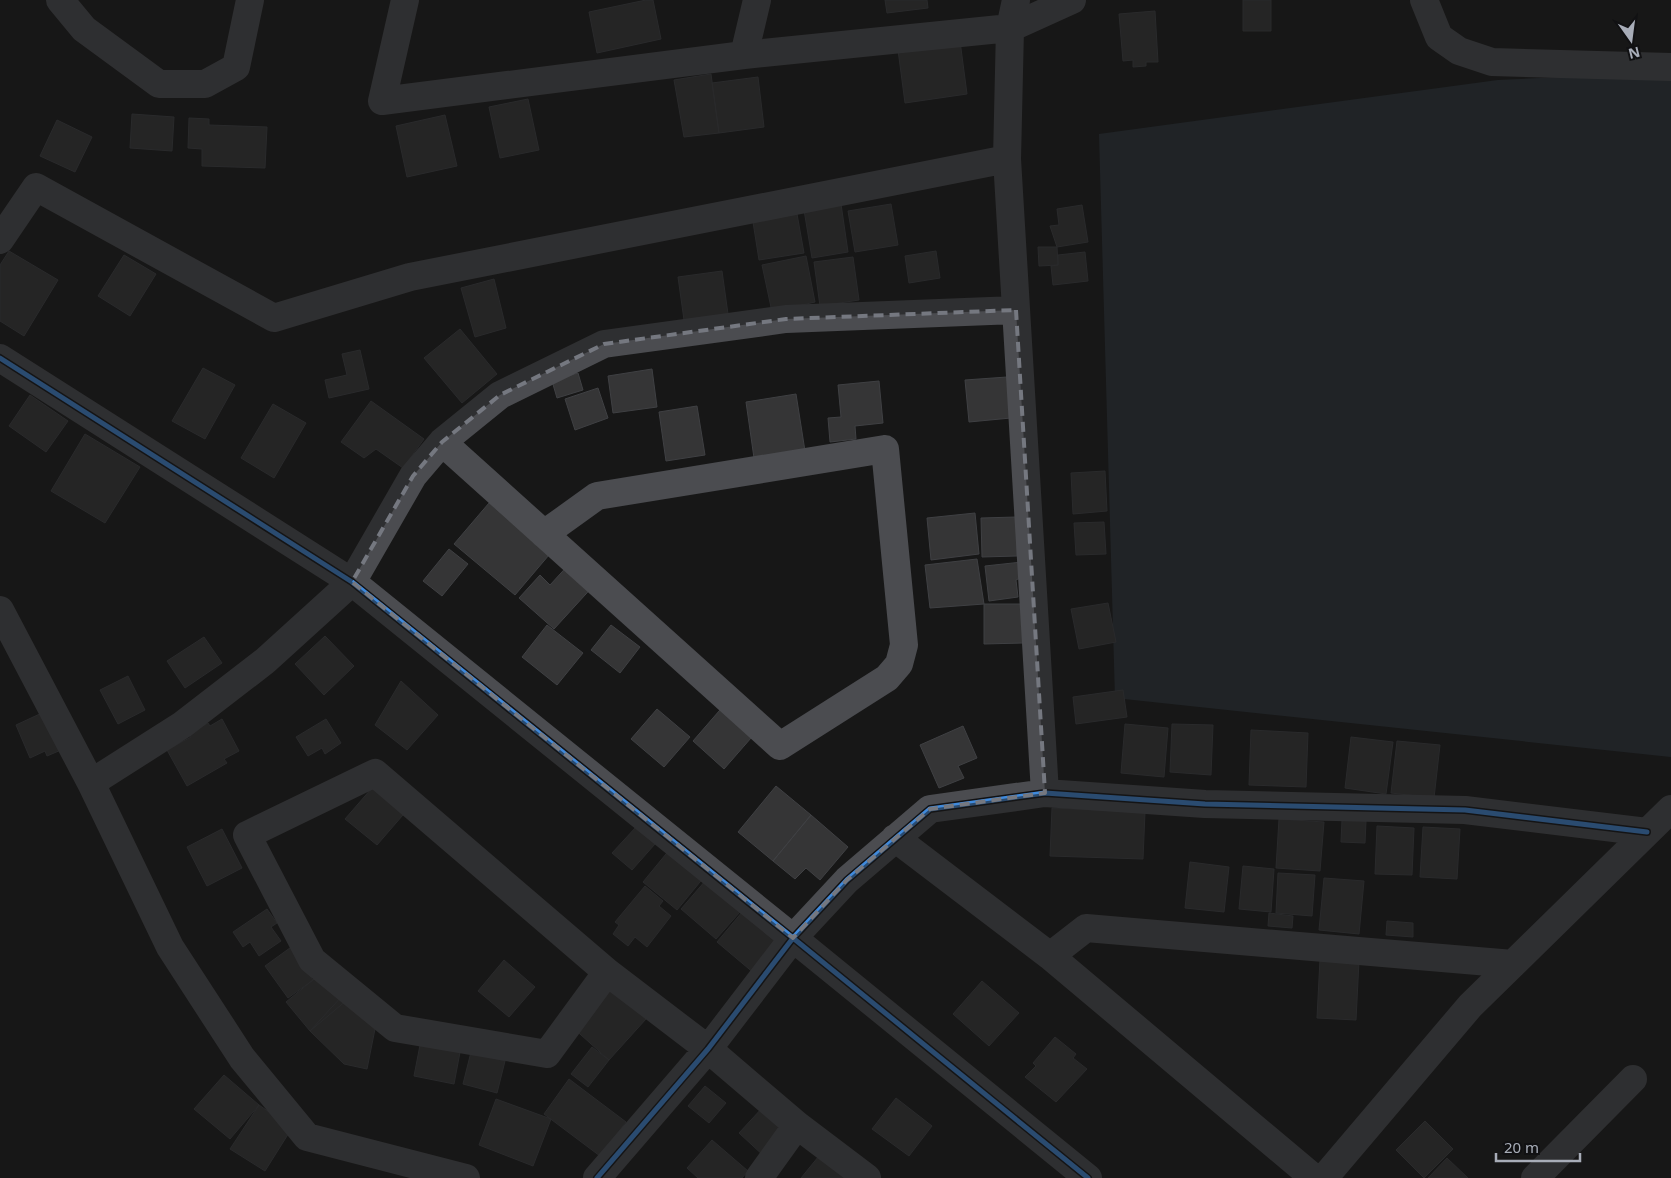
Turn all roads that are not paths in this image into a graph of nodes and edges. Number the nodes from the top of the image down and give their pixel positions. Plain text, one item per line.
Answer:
1 (60, 0) edge
2 (250, 0) edge
3 (405, 0) edge
4 (757, 0) edge
5 (1016, 0) edge
6 (1072, 0) edge
7 (1424, 0) edge
8 (1010, 28) junction
9 (744, 54) junction
10 (1671, 67) edge
11 (1007, 159) junction
12 (0, 240) edge
13 (1016, 310) junction
14 (0, 358) edge
15 (442, 442) junction
16 (544, 534) junction
17 (352, 582) junction
18 (0, 610) edge
19 (91, 783) junction
20 (1045, 793) junction
21 (1671, 809) edge
22 (1647, 832) junction
23 (896, 838) junction
24 (794, 938) junction
25 (1050, 956) junction
26 (1513, 964) junction
27 (606, 972) junction
28 (708, 1049) junction
29 (1633, 1079) dead end
30 (798, 1125) junction
31 (466, 1178) edge
32 (597, 1178) edge
33 (759, 1178) edge
34 (867, 1178) edge
35 (1088, 1178) edge
36 (1314, 1178) edge
37 (1324, 1178) edge
38 (1535, 1178) edge

1 - 2 street
3 - 9 street
4 - 9 street
5 - 8 street
6 - 8 street
7 - 10 street
8 - 9 street
8 - 11 street
11 - 12 street
11 - 13 street
13 - 15 street
13 - 20 street
14 - 17 street
15 - 16 street
15 - 17 street
16 - 16 street
17 - 19 street
17 - 24 street
18 - 19 street
19 - 31 street
20 - 22 street
20 - 23 street
21 - 22 street
22 - 26 street
23 - 24 street
23 - 25 street
24 - 28 street
24 - 35 street
25 - 26 street
25 - 36 street
26 - 37 street
27 - 27 street
27 - 28 street
28 - 30 street
28 - 32 street
29 - 38 street
30 - 33 street
30 - 34 street

